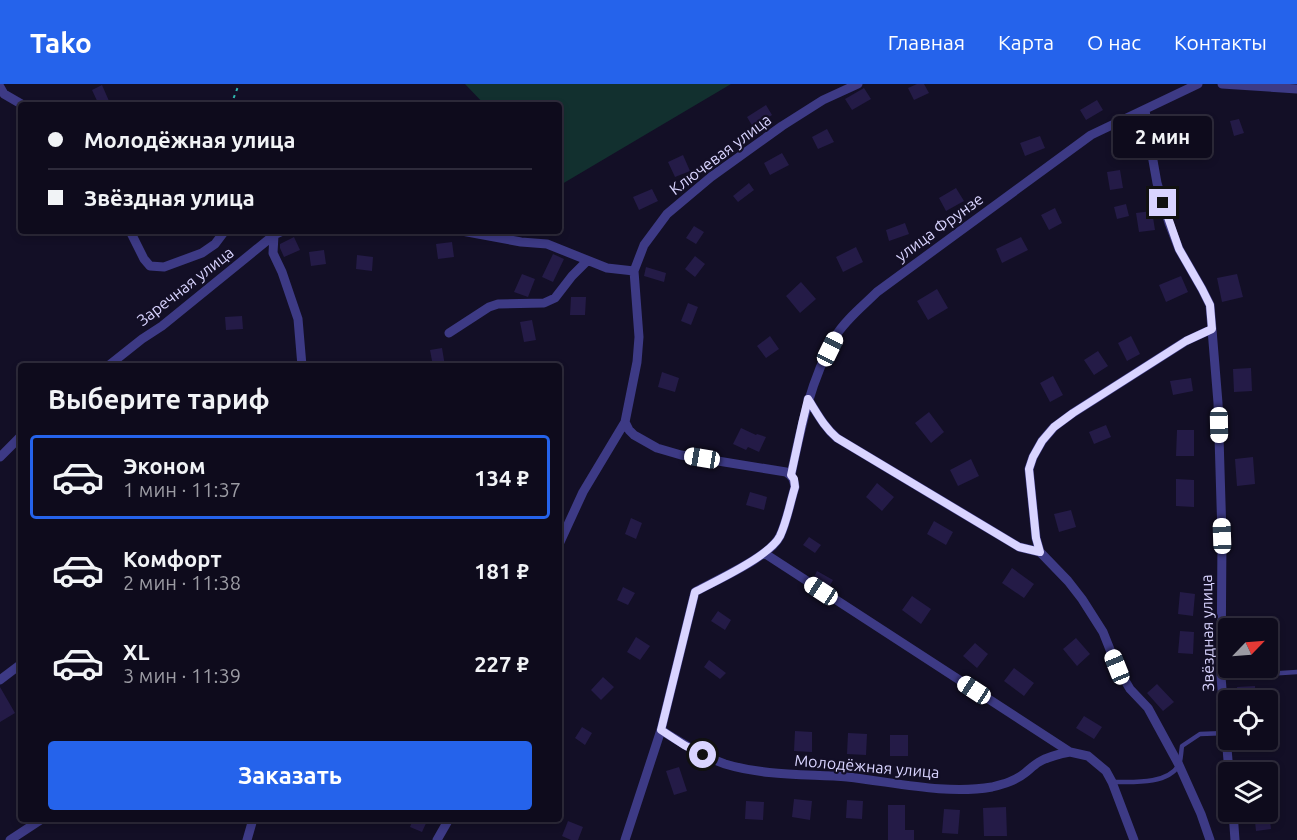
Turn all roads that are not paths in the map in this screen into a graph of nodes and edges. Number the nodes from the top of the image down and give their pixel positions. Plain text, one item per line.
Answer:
1 (858, 84) edge
2 (1198, 84) edge
3 (1222, 84) edge
4 (0, 87) edge
5 (1297, 89) edge
6 (18, 102) edge
7 (1145, 110) junction
8 (132, 234) edge
9 (222, 234) edge
10 (272, 234) edge
11 (274, 234) edge
12 (477, 234) edge
13 (587, 261) junction
14 (634, 271) junction
15 (1212, 329) junction
16 (449, 333) dead end
17 (112, 363) edge
18 (302, 363) edge
19 (808, 399) junction
20 (625, 422) junction
21 (18, 439) edge
22 (0, 457) edge
23 (791, 475) junction
24 (562, 538) edge
25 (1040, 552) junction
26 (764, 553) junction
27 (1221, 618) edge
28 (18, 666) edge
29 (1297, 672) edge
30 (1278, 673) edge
31 (0, 680) edge
32 (661, 730) junction
33 (1218, 733) edge
34 (1070, 752) junction
35 (1179, 765) junction
36 (1112, 782) junction
37 (37, 822) edge
38 (252, 822) edge
39 (447, 822) edge
40 (1234, 822) edge
41 (10, 840) edge
42 (247, 840) edge
43 (437, 840) edge
44 (625, 840) edge
45 (1134, 840) edge
46 (1210, 840) edge
47 (1235, 840) edge

1 - 14 street, Ключевая улица
2 - 7 street, улица Фрунзе
3 - 5 street
4 - 6 street
7 - 15 street, Звёздная улица
7 - 19 street, улица Фрунзе
8 - 9 street
10 - 17 street, Заречная улица
11 - 18 street
12 - 13 street
13 - 14 street
13 - 16 street
14 - 20 street, Ключевая улица
15 - 25 street
15 - 27 street, Звёздная улица
19 - 23 street, улица Фрунзе
19 - 25 street
20 - 23 street
20 - 24 street, Ключевая улица
21 - 22 street
23 - 26 street
25 - 35 street
26 - 32 street
26 - 34 street
28 - 31 street
29 - 30 lane
32 - 34 street, Молодёжная улица
32 - 44 street
33 - 35 lane
34 - 36 street
35 - 36 lane
35 - 46 street
36 - 45 street
37 - 41 street
38 - 42 street
39 - 43 street
40 - 47 street

